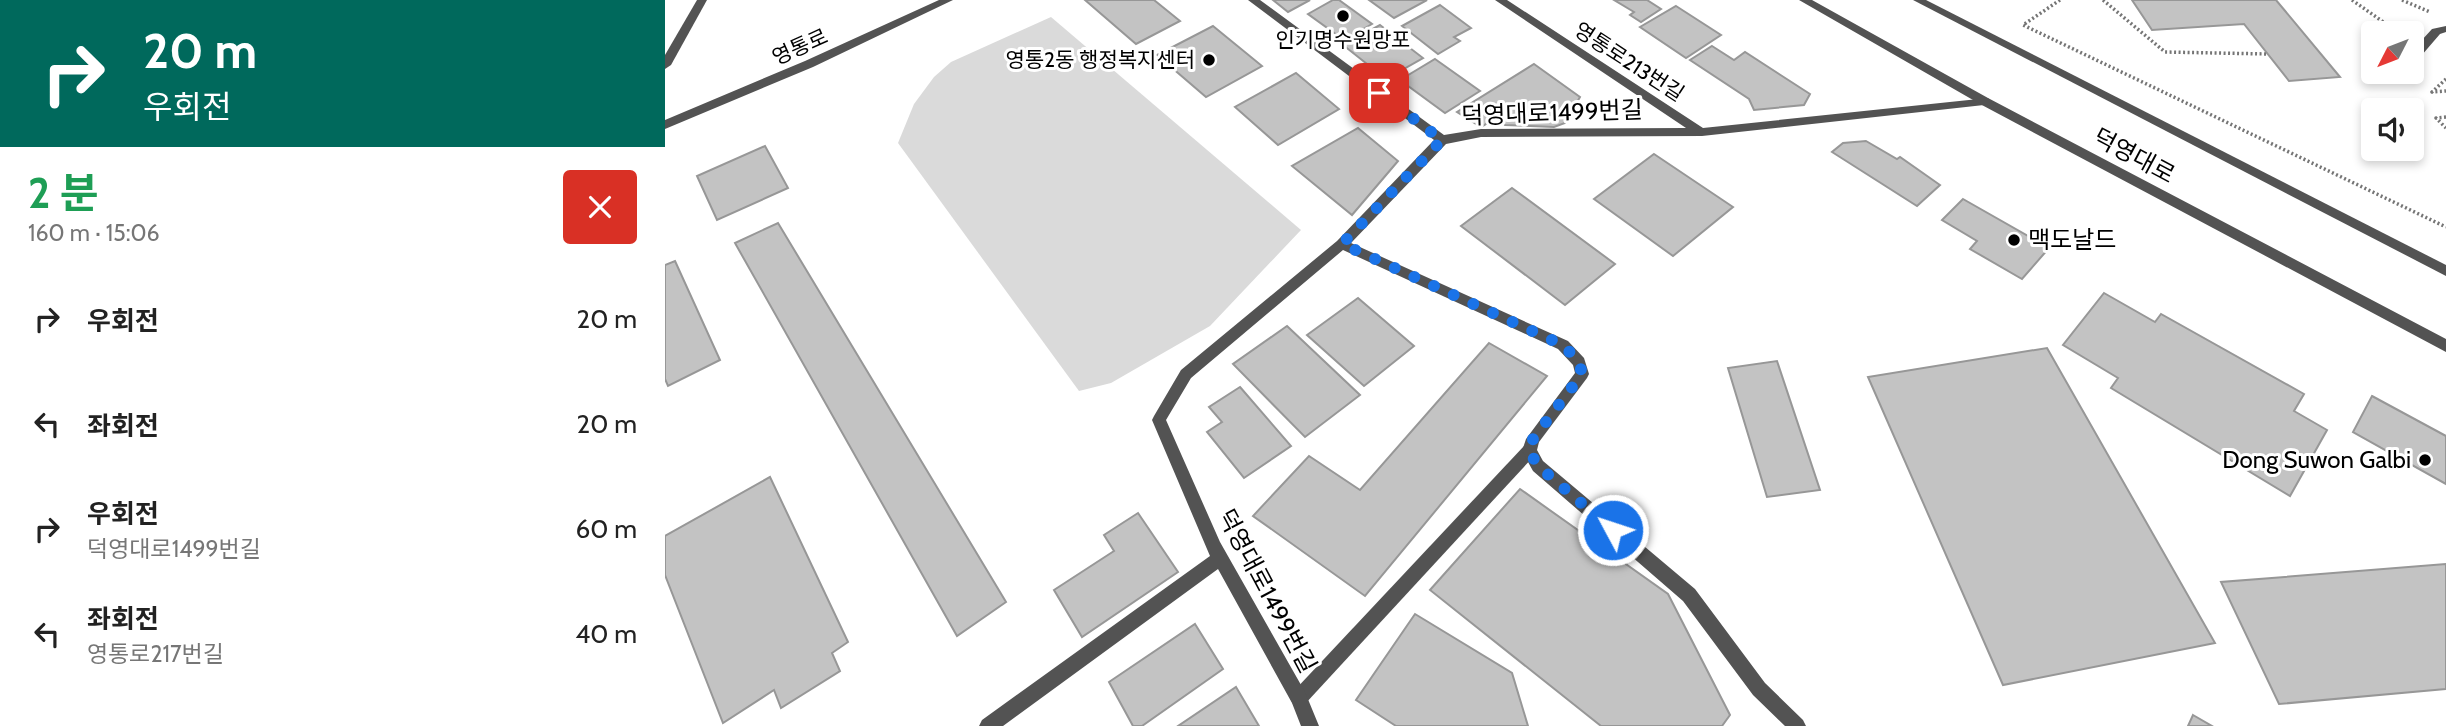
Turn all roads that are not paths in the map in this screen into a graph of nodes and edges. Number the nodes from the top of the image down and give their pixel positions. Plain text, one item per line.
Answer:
1 (702, 0) edge
2 (948, 0) edge
3 (1252, 0) edge
4 (1500, 0) edge
5 (1804, 0) edge
6 (1918, 0) edge
7 (2446, 29) edge
8 (2424, 45) edge
9 (665, 65) edge
10 (1984, 101) junction
11 (665, 125) edge
12 (1702, 132) junction
13 (1442, 140) junction
14 (1342, 244) junction
15 (2446, 271) edge
16 (2446, 346) edge
17 (1529, 451) junction
18 (1220, 558) junction
19 (1299, 698) junction
20 (988, 726) edge
21 (1310, 726) edge
22 (1797, 726) edge

1 - 9 street
2 - 11 street, 영통로
3 - 13 street
4 - 12 street, 영통로213번길
5 - 10 street, 덕영대로
6 - 15 street, 덕영대로
7 - 8 street
10 - 12 street, 덕영대로1499번길
10 - 16 street, 덕영대로
12 - 13 street, 덕영대로1499번길
13 - 14 street, 덕영대로1499번길
14 - 17 street
14 - 18 street, 덕영대로1499번길
17 - 19 street
17 - 22 street
18 - 19 street, 덕영대로1499번길
18 - 20 street
19 - 21 street, 덕영대로1499번길

